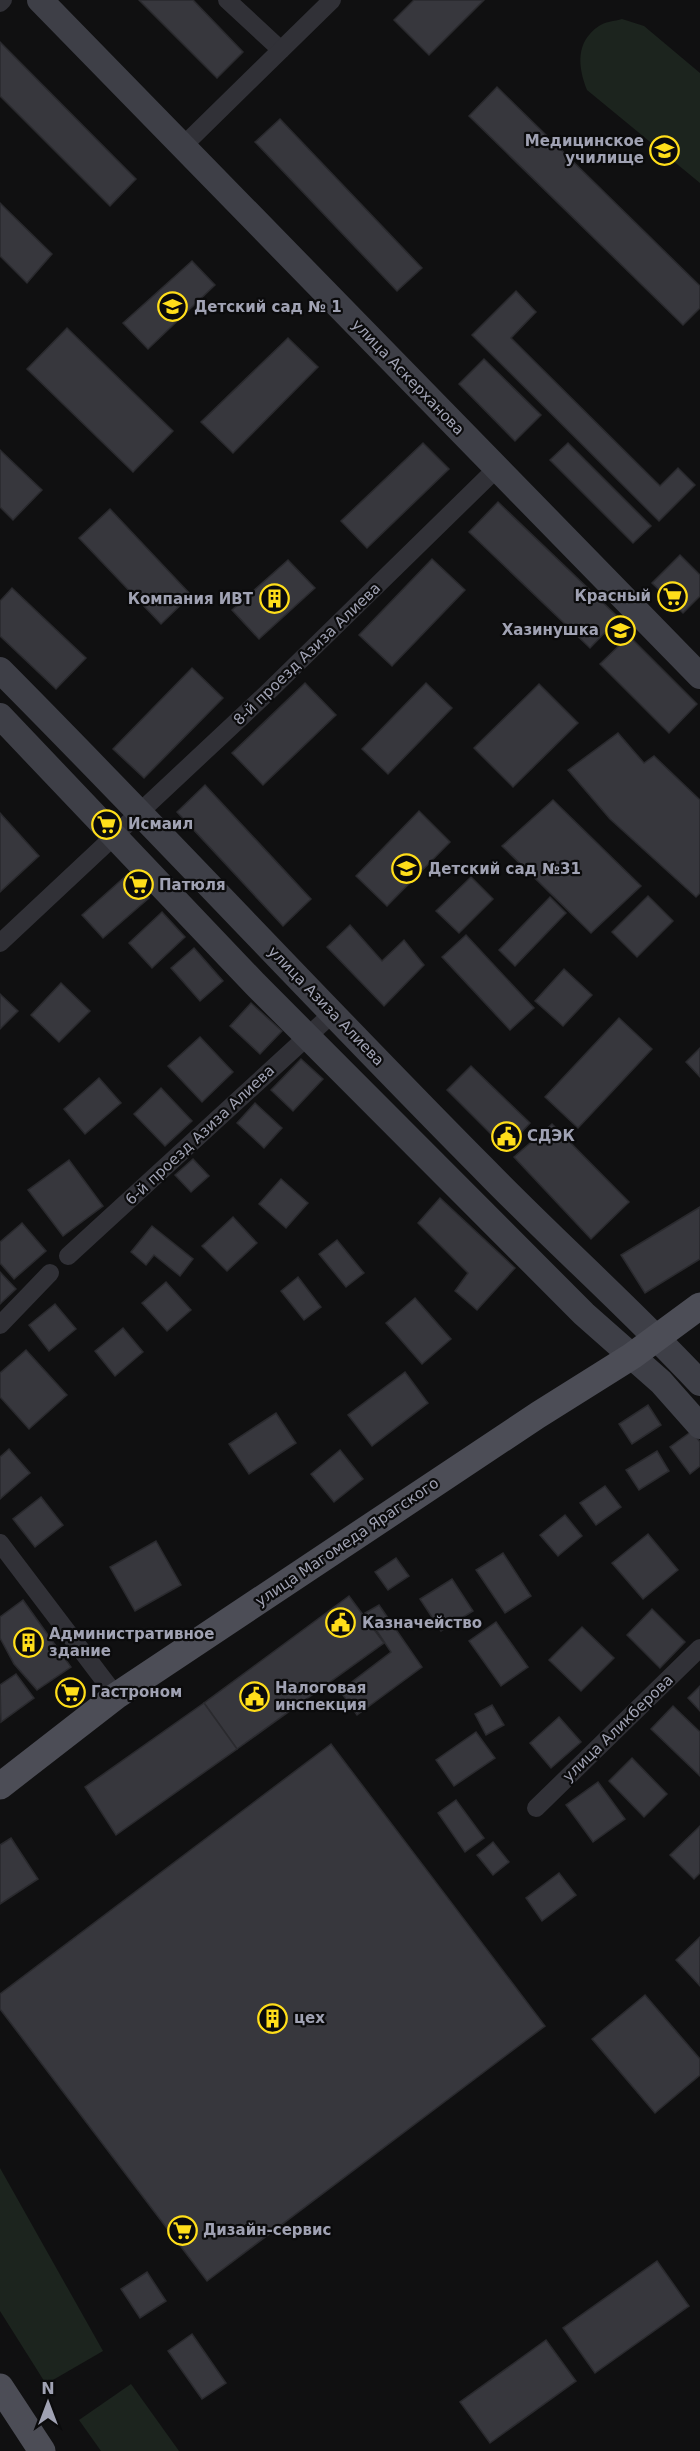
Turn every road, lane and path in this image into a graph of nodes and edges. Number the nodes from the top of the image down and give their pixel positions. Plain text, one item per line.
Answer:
1 (40, 0) edge
2 (227, 0) edge
3 (332, 0) edge
4 (281, 50) junction
5 (183, 146) junction
6 (497, 468) junction
7 (0, 670) edge
8 (700, 676) edge
9 (0, 716) edge
10 (141, 812) junction
11 (115, 837) junction
12 (0, 943) edge
13 (333, 1013) junction
14 (308, 1036) junction
15 (68, 1256) dead end
16 (50, 1273) dead end
17 (700, 1306) edge
18 (0, 1325) edge
19 (657, 1337) junction
20 (632, 1356) junction
21 (700, 1383) edge
22 (700, 1426) edge
23 (0, 1543) edge
24 (700, 1648) edge
25 (117, 1696) junction
26 (0, 1786) edge
27 (536, 1808) dead end
28 (0, 2387) edge
29 (0, 2392) edge
30 (40, 2451) edge

1 - 5 main road, улица Аскерханова
2 - 4 street
3 - 4 street
4 - 5 street
5 - 6 main road, улица Аскерханова
6 - 8 main road, улица Аскерханова
6 - 10 street, 8-й проезд Азиза Алиева
7 - 10 main road, улица Азиза Алиева
9 - 11 main road
10 - 11 street, 8-й проезд Азиза Алиева
10 - 13 main road, улица Азиза Алиева
11 - 12 street, 8-й проезд Азиза Алиева
11 - 14 main road
13 - 14 street, 6-й проезд Азиза Алиева
13 - 19 main road, улица Азиза Алиева
14 - 15 street, 6-й проезд Азиза Алиева
14 - 20 main road
16 - 18 street
17 - 19 main road, улица Магомеда Ярагского
19 - 20 main road, улица Магомеда Ярагского
19 - 21 main road, улица Азиза Алиева
20 - 22 main road
20 - 25 main road, улица Магомеда Ярагского
23 - 25 street
24 - 27 street, улица Аликберова
25 - 26 main road, улица Магомеда Ярагского
28 - 30 main road
29 - 30 main road

